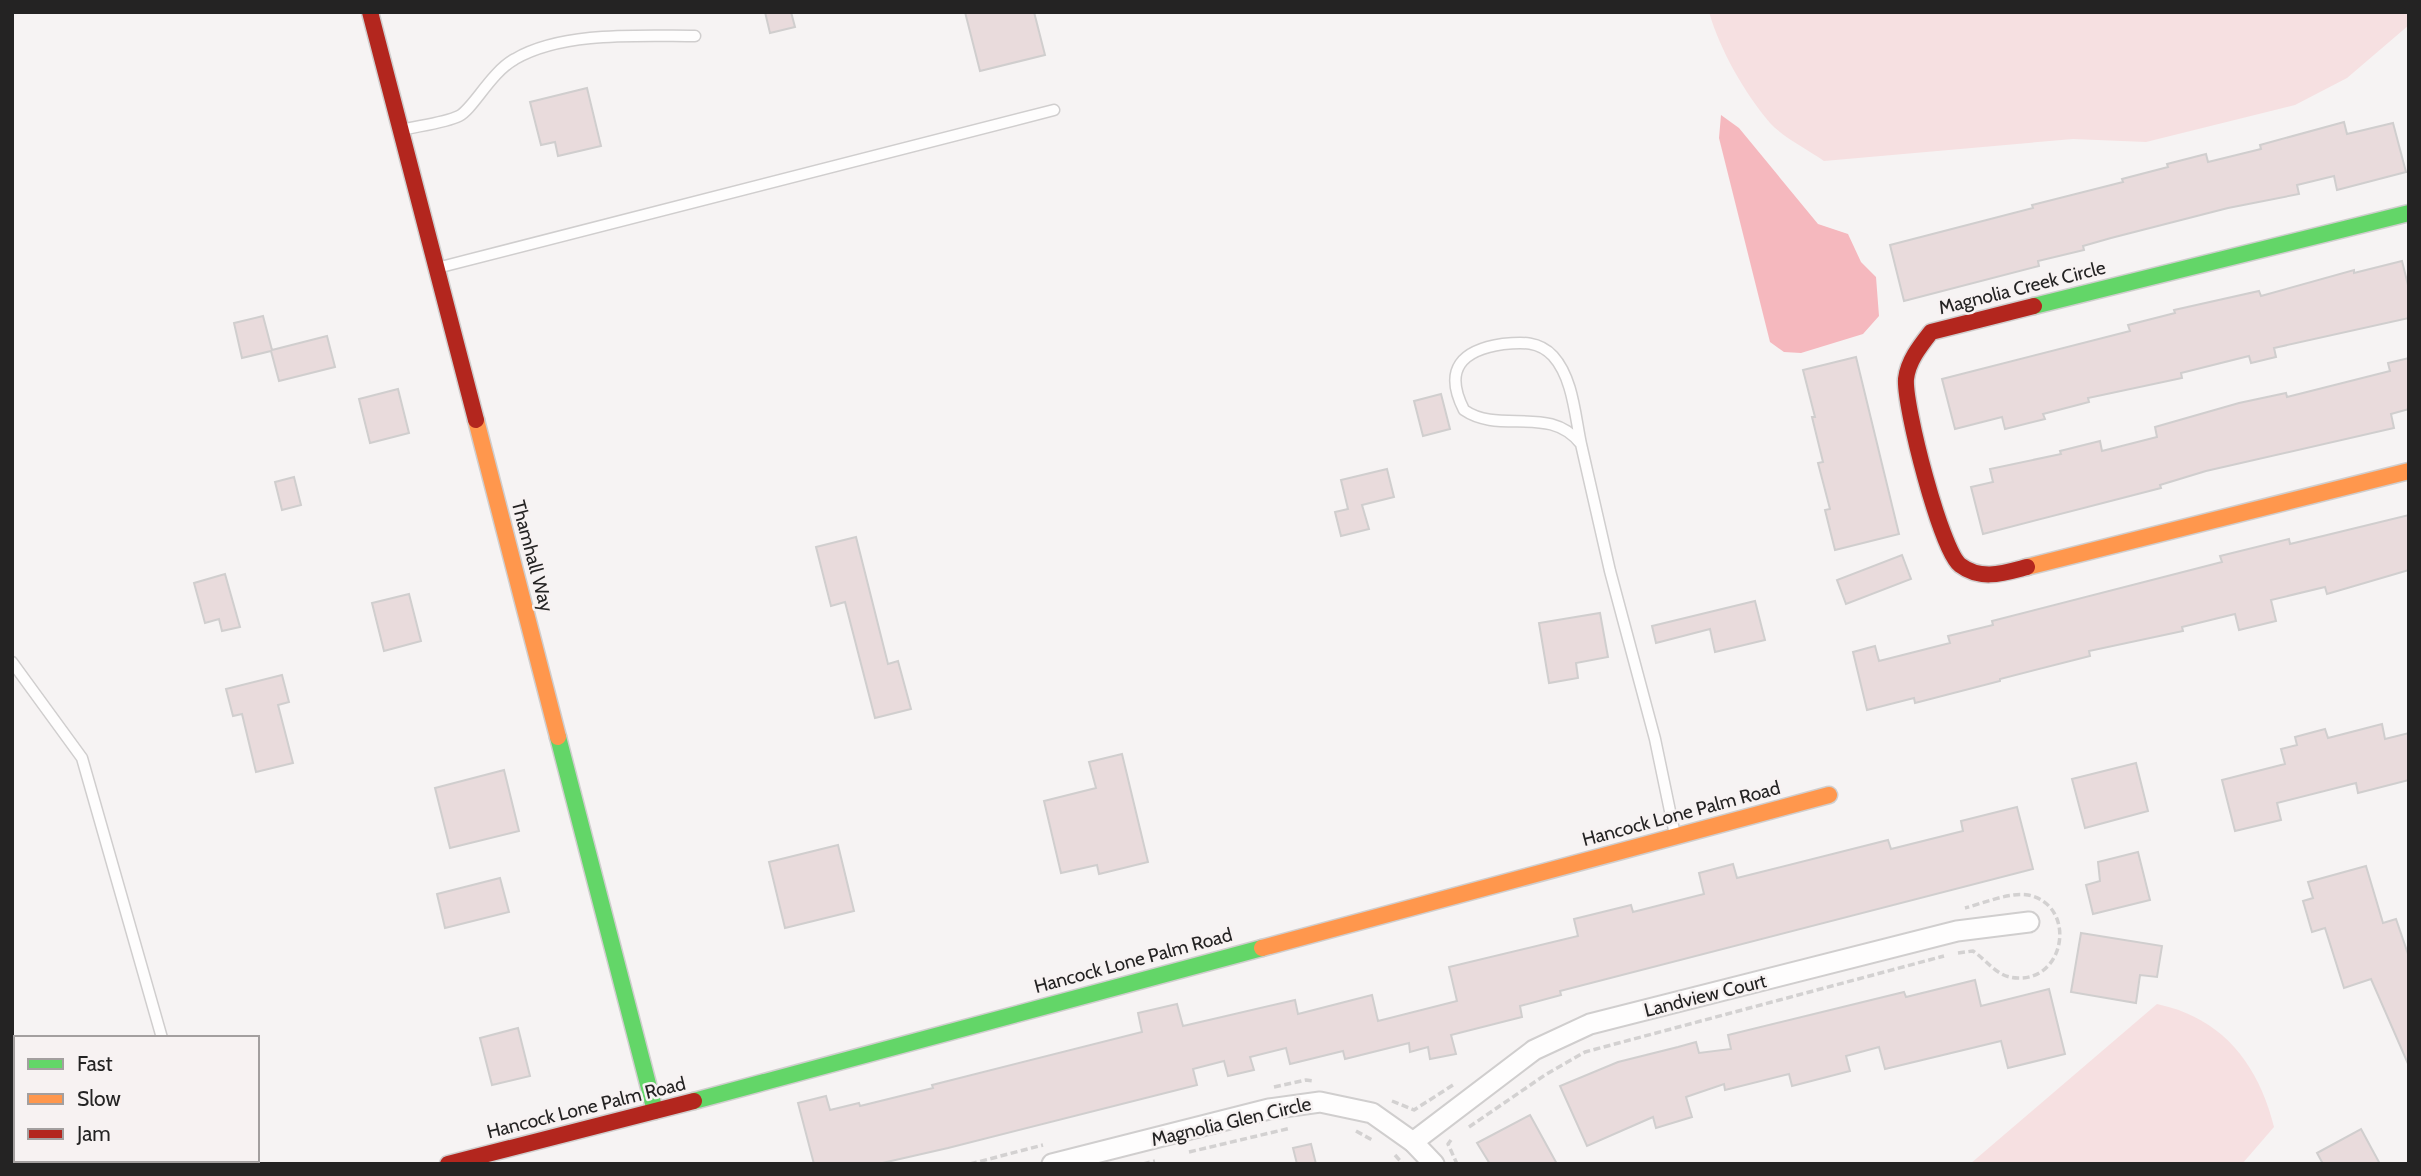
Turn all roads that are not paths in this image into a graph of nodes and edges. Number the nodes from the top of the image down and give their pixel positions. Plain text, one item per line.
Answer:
1 (370, 12) edge
2 (695, 36) dead end
3 (1054, 110) dead end
4 (401, 130) junction
5 (2409, 213) edge
6 (436, 268) junction
7 (1581, 444) junction
8 (2409, 471) edge
9 (12, 662) edge
10 (1829, 795) dead end
11 (1675, 835) junction
12 (2029, 922) dead end
13 (161, 1036) edge
14 (655, 1111) junction
15 (1413, 1142) junction
16 (448, 1164) edge
17 (1052, 1164) edge
18 (1434, 1164) edge

1 - 4 street, Thamhall Way
2 - 4 lane
3 - 6 lane
4 - 6 street, Thamhall Way
5 - 8 street, Magnolia Creek Circle
6 - 14 street, Thamhall Way
7 - 7 lane
7 - 11 lane
9 - 13 lane
10 - 11 street, Hancock Lone Palm Road
11 - 14 street, Hancock Lone Palm Road
12 - 15 street, Landview Court
14 - 16 street, Hancock Lone Palm Road
15 - 17 street, Magnolia Glen Circle
15 - 18 street, Magnolia Glen Circle

